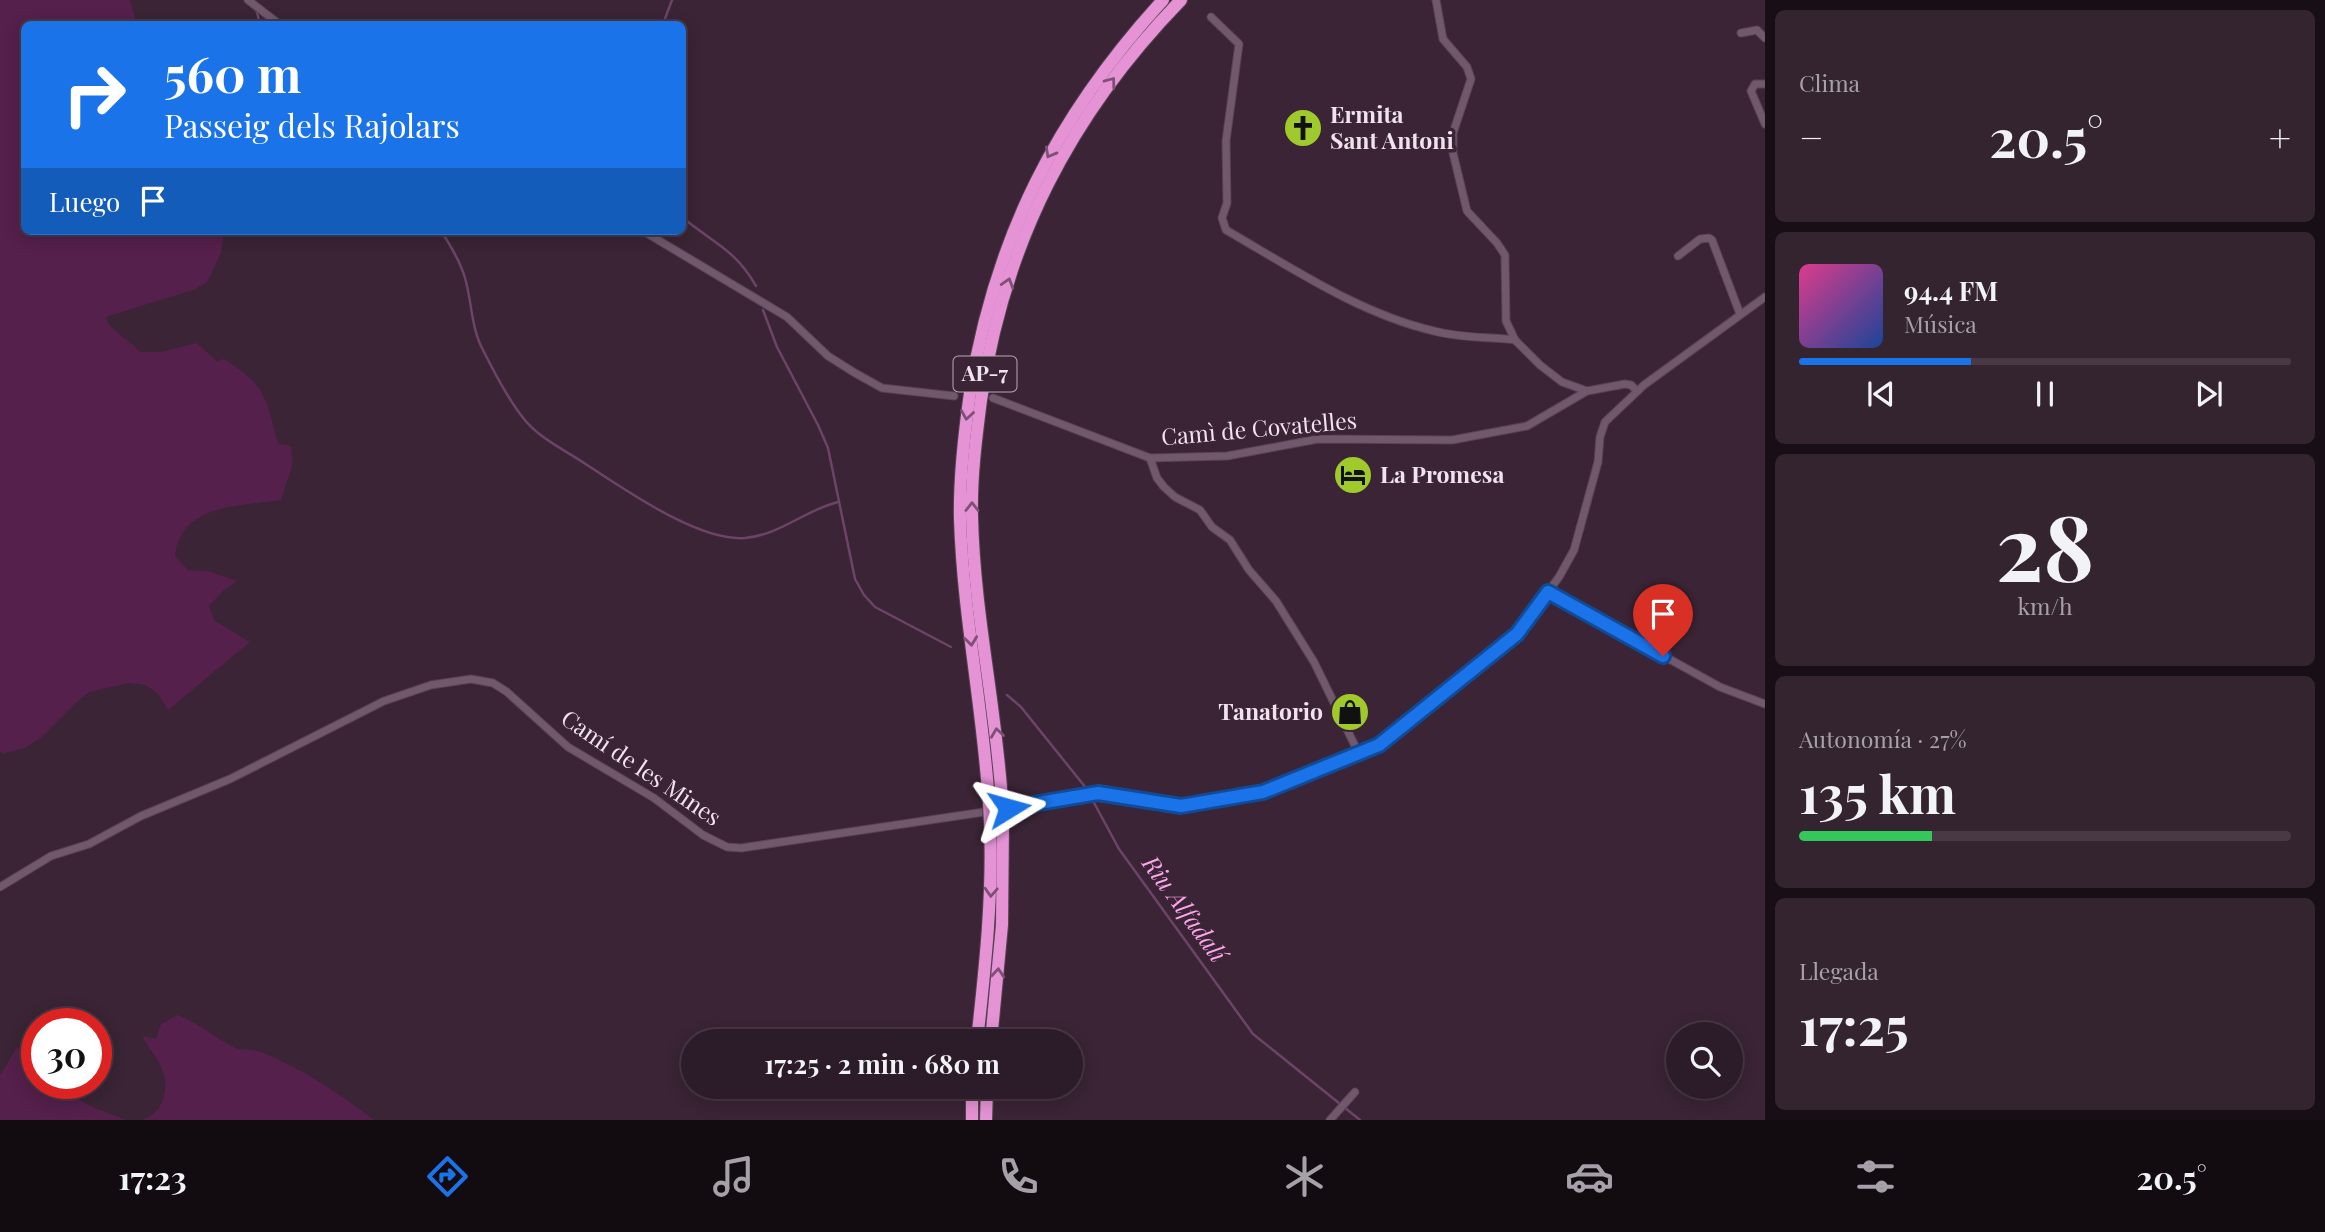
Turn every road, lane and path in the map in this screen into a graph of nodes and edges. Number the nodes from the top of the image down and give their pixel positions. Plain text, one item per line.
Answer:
1 (248, 0) edge
2 (1163, 0) edge
3 (1181, 0) edge
4 (1436, 0) edge
5 (1211, 17) dead end
6 (275, 21) edge
7 (1741, 33) dead end
8 (1765, 38) edge
9 (1765, 84) edge
10 (1765, 124) edge
11 (650, 235) edge
12 (1678, 256) dead end
13 (1765, 297) edge
14 (1740, 314) junction
15 (1513, 338) junction
16 (1587, 391) junction
17 (1637, 391) junction
18 (954, 396) dead end
19 (992, 398) dead end
20 (1150, 458) junction
21 (1548, 592) junction
22 (1765, 704) edge
23 (1359, 754) junction
24 (996, 811) junction
25 (0, 887) edge
26 (978, 1029) edge
27 (993, 1029) edge
28 (1353, 1094) dead end
29 (972, 1099) edge
30 (987, 1099) edge
31 (972, 1120) edge
32 (986, 1120) edge
33 (1330, 1120) edge

1 - 6 street
2 -> 24 highway, AP-7
24 -> 3 highway, AP-7
4 - 15 street
5 - 15 street
7 - 8 street
9 - 10 street
11 - 18 street
12 - 14 street
13 - 14 street, Camí de les Mines
14 - 17 street, Camí de les Mines
15 - 16 street
16 - 17 street
16 - 20 street, Camì de Covatelles
17 - 21 street, Camí de les Mines
19 - 20 street
20 - 23 street
21 - 22 street
21 - 23 street, Camí de les Mines
23 - 24 street, Camí de les Mines
24 - 25 street, Camí de les Mines
24 -> 26 highway, AP-7
27 -> 24 highway, AP-7
28 - 33 street
29 - 31 highway
30 - 32 highway

